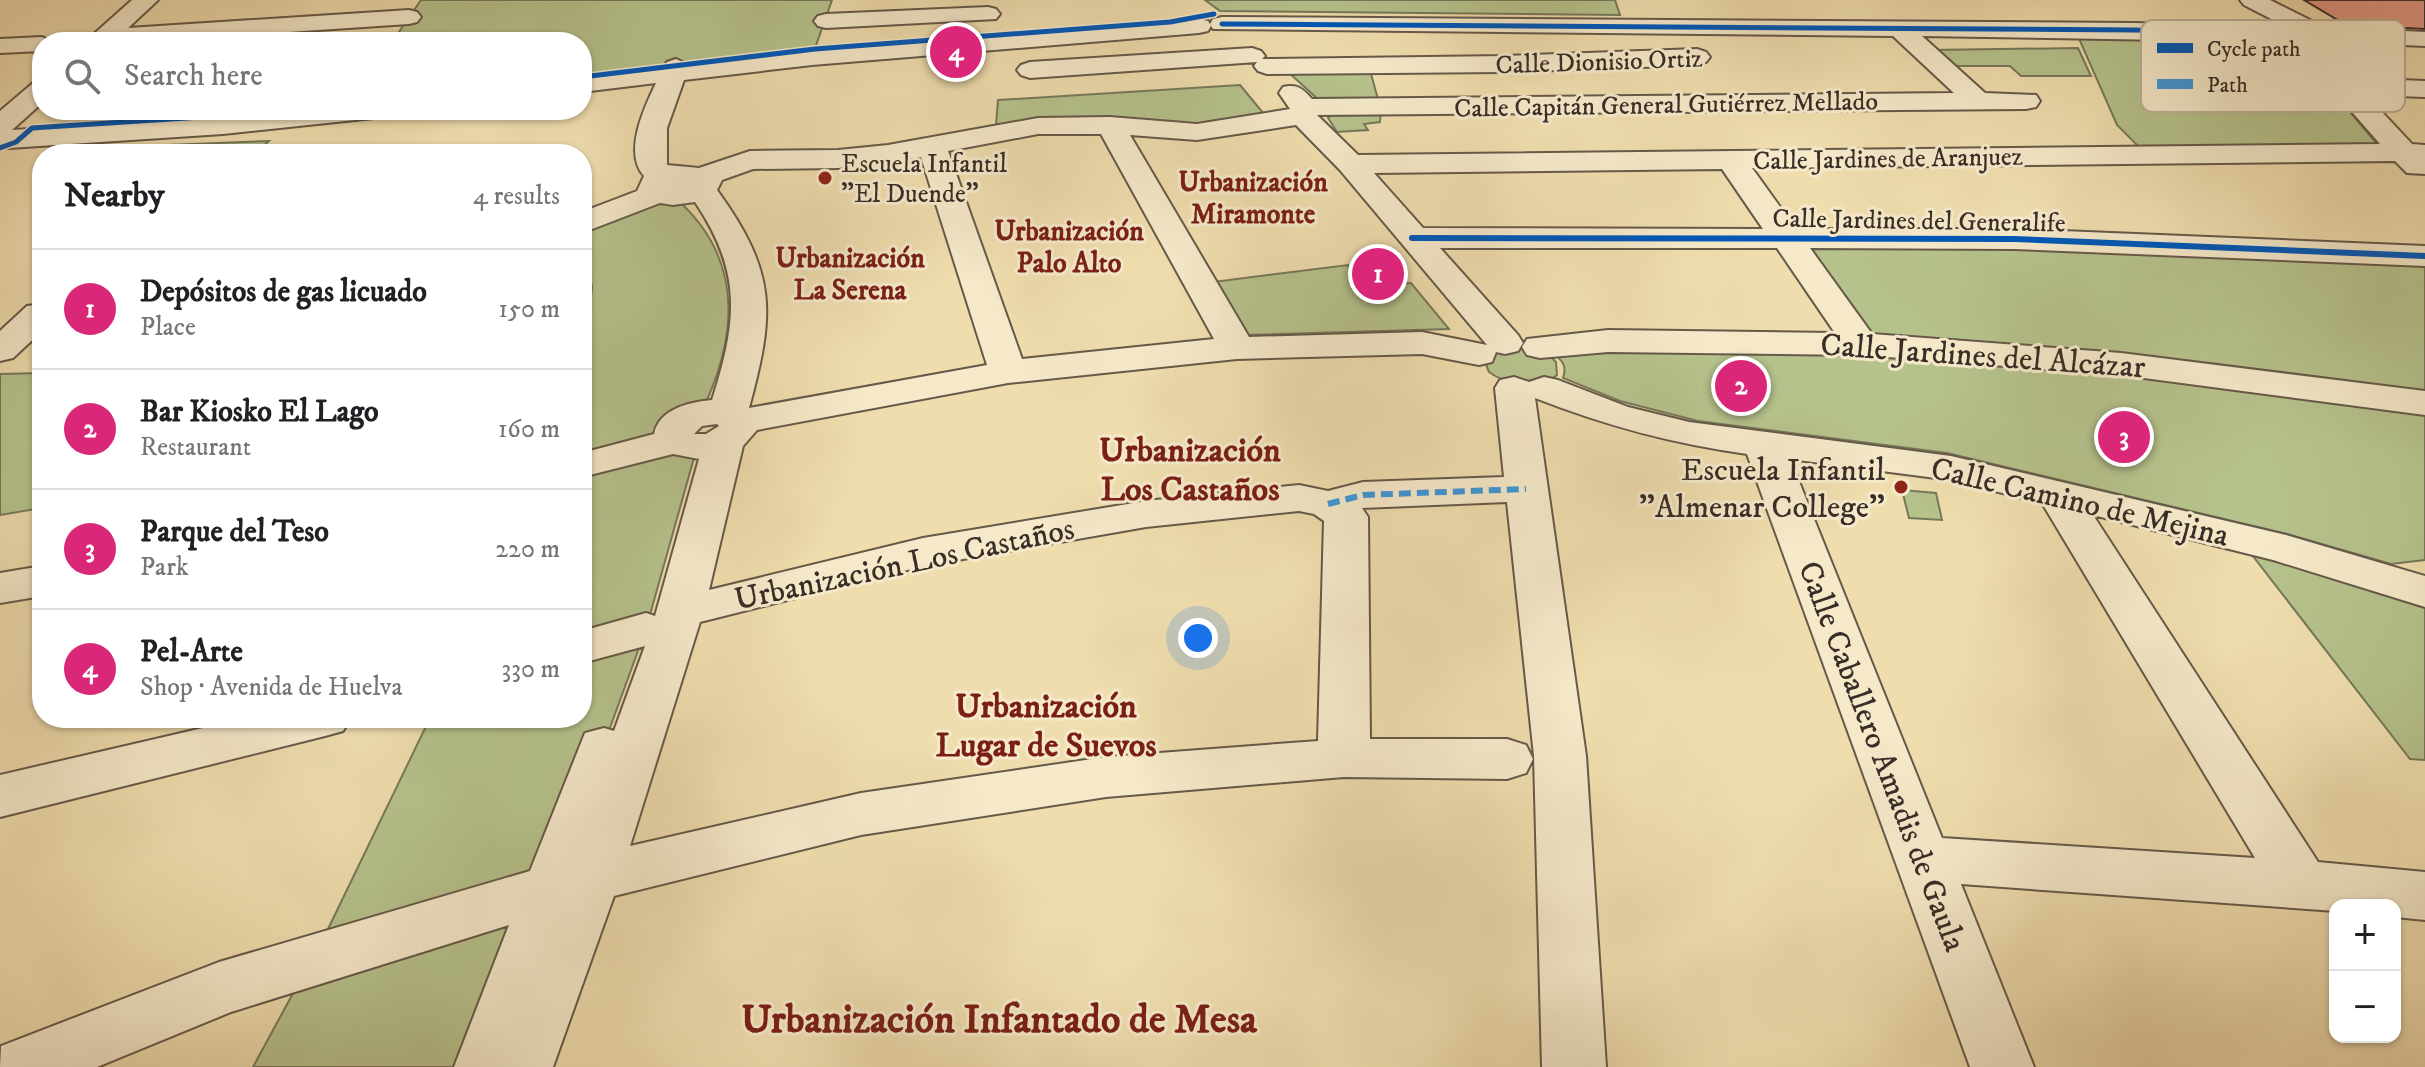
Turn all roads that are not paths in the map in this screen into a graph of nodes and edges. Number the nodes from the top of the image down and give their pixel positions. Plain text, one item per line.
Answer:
1 (146, 0) edge
2 (2235, 0) edge
3 (2252, 0) edge
4 (415, 8) edge
5 (829, 10) edge
6 (1199, 15) edge
7 (1629, 16) edge
8 (2276, 20) edge
9 (2283, 20) edge
10 (1000, 23) edge
11 (2141, 25) edge
12 (1899, 28) junction
13 (2141, 30) edge
14 (105, 32) edge
15 (182, 32) edge
16 (399, 32) edge
17 (2405, 38) edge
18 (2425, 39) edge
19 (32, 44) edge
20 (0, 46) edge
21 (813, 54) junction
22 (1649, 57) junction
23 (1727, 57) dead end
24 (1899, 58) dead end
25 (1931, 58) junction
26 (1260, 61) junction
27 (675, 70) junction
28 (592, 80) edge
29 (2405, 88) edge
30 (2425, 89) edge
31 (1978, 101) junction
32 (2026, 101) dead end
33 (32, 102) edge
34 (1682, 103) junction
35 (1304, 112) junction
36 (2380, 112) edge
37 (215, 120) edge
38 (1110, 125) junction
39 (1702, 129) dead end
40 (4, 134) edge
41 (932, 147) junction
42 (2418, 152) edge
43 (1730, 159) junction
44 (1350, 164) junction
45 (2425, 176) edge
46 (680, 187) junction
47 (592, 219) edge
48 (1784, 237) junction
49 (1412, 238) junction
50 (2425, 256) edge
51 (0, 314) edge
52 (32, 314) edge
53 (32, 322) edge
54 (1861, 344) junction
55 (1237, 348) junction
56 (0, 350) edge
57 (1524, 366) junction
58 (1008, 372) junction
59 (2425, 403) edge
60 (710, 430) junction
61 (1764, 444) junction
62 (592, 462) edge
63 (1526, 489) junction
64 (2058, 494) junction
65 (1328, 504) junction
66 (2425, 575) edge
67 (32, 583) edge
68 (0, 588) edge
69 (2425, 592) edge
70 (663, 621) junction
71 (592, 644) edge
72 (283, 728) edge
73 (1344, 758) junction
74 (1507, 759) dead end
75 (0, 796) edge
76 (1922, 859) junction
77 (572, 882) junction
78 (2301, 884) junction
79 (2425, 896) edge
80 (24, 1067) edge
81 (486, 1067) edge
82 (521, 1067) edge
83 (1574, 1067) edge
84 (2002, 1067) edge

1 - 14 street
2 - 8 street
3 - 9 street
4 - 15 street
4 - 16 street
5 - 10 street
5 - 21 street
6 - 7 street
6 - 10 street
6 - 26 street, Calle Camino de Mejina
7 - 11 street
7 - 12 street
7 - 22 street
10 - 21 street
10 - 26 street, Calle Dionisio Ortiz
12 - 13 street
12 - 25 street
17 - 18 street
19 - 20 street
21 - 27 street
21 - 27 street
22 - 23 street, Calle Dionisio Ortiz
22 - 26 street, Calle Dionisio Ortiz
22 - 34 street
24 - 25 street
25 - 31 street
26 - 35 street, Calle Camino de Mejina
27 - 28 street
27 - 46 street
29 - 30 street
31 - 32 street, Calle Capitán General Gutiérrez Mellado
31 - 34 street, Calle Capitán General Gutiérrez Mellado
33 - 40 street
34 - 35 street, Calle Capitán General Gutiérrez Mellado
34 - 39 street
35 - 38 street
35 - 44 street, Calle Camino de Mejina
36 - 42 street
37 - 40 street
38 - 41 street
38 - 55 street
41 - 46 street
41 - 58 street
42 - 43 street, Calle Jardines de Aranjuez
42 - 45 street
43 - 44 street, Calle Jardines de Aranjuez
43 - 48 street
44 - 49 street, Calle Camino de Mejina
46 - 47 street
46 - 60 street
48 - 49 street, Calle Jardines del Generalife
48 - 50 street, Calle Jardines del Generalife
48 - 54 street
49 - 57 street, Calle Camino de Mejina
51 - 52 street
53 - 56 street
54 - 57 street, Calle Jardines del Alcázar
54 - 59 street, Calle Jardines del Alcázar
55 - 57 street
55 - 58 street
57 - 61 street, Calle Camino de Mejina
57 - 63 street
57 - 66 street, Calle Camino de Mejina
58 - 60 street
60 - 62 street
60 - 70 street
61 - 64 street, Calle Camino de Mejina
61 - 76 street, Calle Caballero Amadis de Gaula
63 - 65 street
63 - 83 street
64 - 69 street, Calle Camino de Mejina
64 - 78 street
65 - 70 street, Urbanización Los Castaños
65 - 73 street
67 - 68 street
70 - 71 street, Urbanización Los Castaños
70 - 77 street
72 - 75 street
73 - 74 street
73 - 77 street
76 - 78 street
76 - 84 street, Calle Caballero Amadis de Gaula
77 - 80 street
77 - 81 street
77 - 82 street
78 - 79 street

